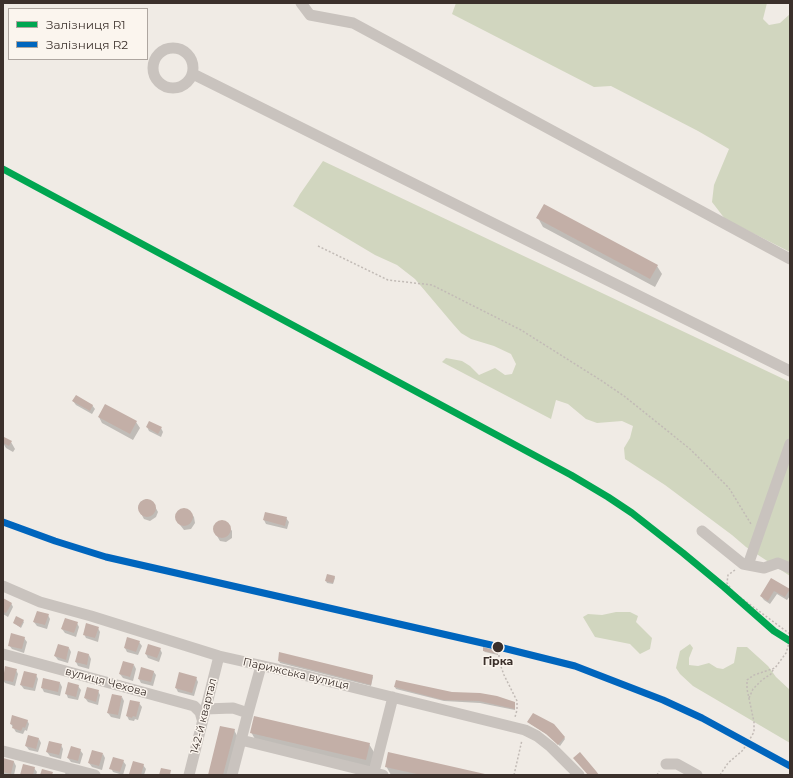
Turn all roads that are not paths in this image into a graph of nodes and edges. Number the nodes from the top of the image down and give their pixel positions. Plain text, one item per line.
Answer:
1 (301, 3) edge
2 (193, 74) dead end
3 (790, 259) edge
4 (790, 371) edge
5 (790, 444) edge
6 (702, 531) dead end
7 (745, 564) junction
8 (790, 568) edge
9 (3, 586) edge
10 (3, 654) edge
11 (219, 656) junction
12 (261, 666) junction
13 (393, 697) junction
14 (248, 713) junction
15 (204, 714) junction
16 (241, 740) junction
17 (3, 751) edge
18 (666, 764) dead end
19 (378, 774) edge
20 (94, 775) edge
21 (189, 775) edge
22 (232, 775) edge
23 (579, 775) edge
24 (697, 775) edge

1 - 3 street
2 - 4 street
5 - 7 street
6 - 7 street
7 - 8 street
9 - 11 street, Парижська вулиця
10 - 15 street, вулиця Чехова
11 - 12 street, Парижська вулиця
11 - 15 street, 142-й квартал
12 - 13 street, Парижська вулиця
12 - 14 street
13 - 19 street
13 - 23 street, Парижська вулиця
14 - 15 street
14 - 16 street
15 - 21 street, 142-й квартал
16 - 19 street
16 - 22 street
17 - 20 street
18 - 24 street

